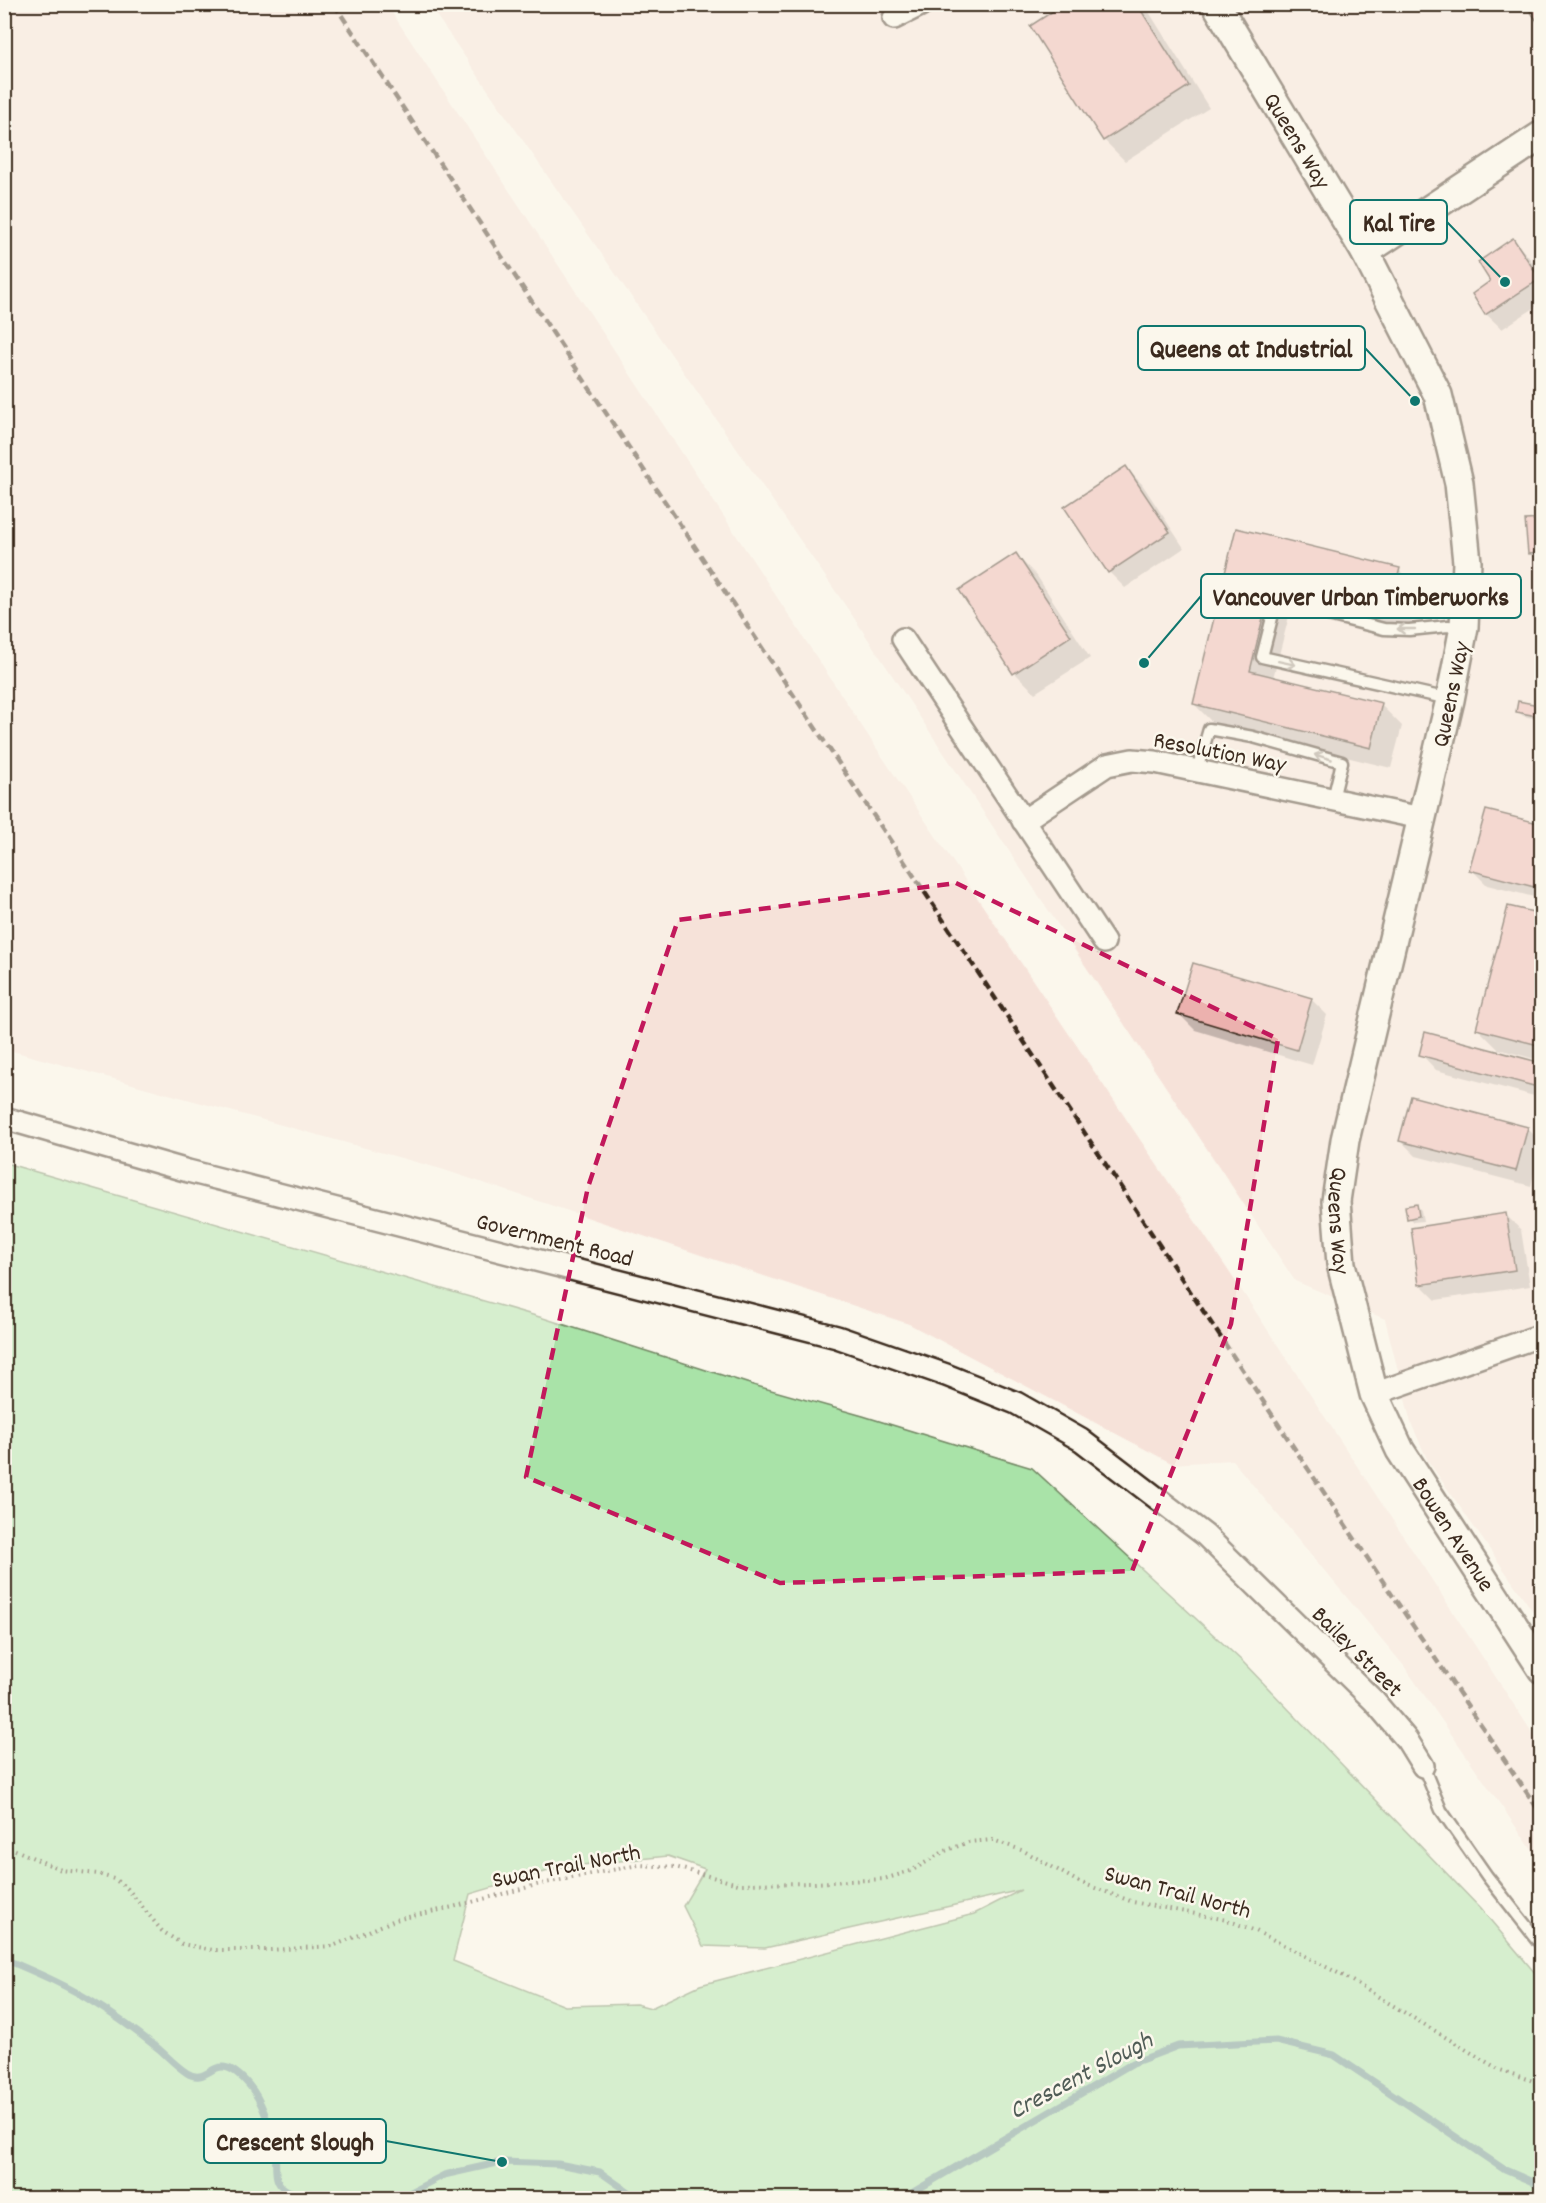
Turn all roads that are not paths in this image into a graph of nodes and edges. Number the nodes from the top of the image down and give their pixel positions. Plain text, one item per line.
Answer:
1 (922, 4) edge
2 (1216, 4) edge
3 (894, 18) dead end
4 (1542, 135) edge
5 (1365, 252) junction
6 (1464, 627) junction
7 (903, 639) dead end
8 (1450, 700) junction
9 (1197, 770) junction
10 (1333, 800) junction
11 (1421, 818) junction
12 (1023, 821) junction
13 (1104, 942) dead end
14 (4, 1118) edge
15 (1542, 1335) edge
16 (1374, 1394) junction
17 (1081, 1440) joint
18 (1542, 1669) edge
19 (1423, 1766) joint
20 (1542, 1946) edge

1 - 3 street
2 - 5 street, Queens Way
4 - 5 street
5 - 6 street, Queens Way
6 - 8 street, Queens Way
6 -> 8 lane
7 - 12 street
8 - 11 street, Queens Way
9 - 10 street, Resolution Way
10 -> 9 lane
9 - 12 street, Resolution Way
10 - 11 street, Resolution Way
11 - 16 street, Queens Way
12 - 13 street
14 - 17 street, Government Road
15 - 16 street
16 - 18 street, Bowen Avenue
17 - 19 street, Bailey Street
19 - 20 lane, Bailey Street

